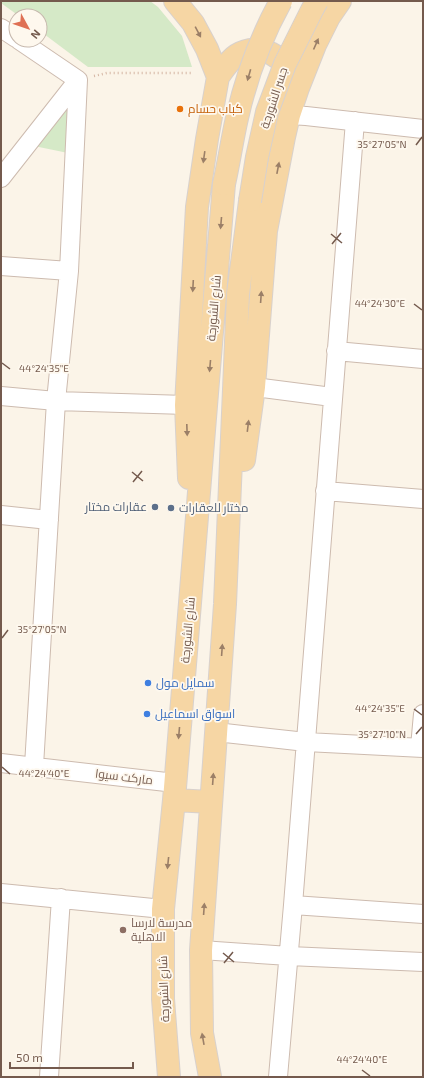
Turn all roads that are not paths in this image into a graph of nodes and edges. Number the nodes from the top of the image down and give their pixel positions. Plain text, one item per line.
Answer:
1 (175, 1) edge
2 (281, 1) edge
3 (317, 1) edge
4 (340, 1) edge
5 (32, 48) edge
6 (218, 77) junction
7 (83, 79) junction
8 (289, 115) junction
9 (355, 121) junction
10 (423, 129) edge
11 (1, 178) edge
12 (1, 266) edge
13 (69, 271) junction
14 (336, 351) junction
15 (423, 359) edge
16 (254, 386) junction
17 (1, 396) edge
18 (332, 397) junction
19 (56, 401) junction
20 (186, 404) junction
21 (325, 491) junction
22 (423, 499) edge
23 (1, 515) edge
24 (49, 520) junction
25 (192, 581) junction
26 (225, 604) junction
27 (423, 714) edge
28 (216, 732) junction
29 (306, 742) junction
30 (422, 747) edge
31 (1, 763) edge
32 (34, 766) junction
33 (175, 791) junction
34 (211, 802) junction
35 (1, 893) edge
36 (61, 898) junction
37 (293, 905) junction
38 (163, 909) junction
39 (423, 914) edge
40 (201, 950) junction
41 (288, 956) junction
42 (423, 962) edge
43 (49, 1077) edge
44 (169, 1077) edge
45 (210, 1077) edge
46 (278, 1077) edge

1 -> 6 main road
2 -> 25 main road, شارع الشورجة, bridge
3 - 26 main road, جسر الشورجة, bridge
8 -> 4 main road
5 - 7 street
6 - 8 main road
6 -> 20 main road
7 - 11 street
7 - 13 street
8 - 9 street
16 -> 8 main road
9 - 10 street
9 - 14 street
12 - 13 street
13 - 19 street
14 - 15 street
14 - 18 street
16 - 18 street
26 -> 16 main road
17 - 19 street
18 - 21 street
19 - 20 street
19 - 24 street
20 -> 25 main road
21 - 22 street
21 - 29 street
23 - 24 street
24 - 32 street
25 -> 33 main road, شارع الشورجة
28 -> 26 main road
27 - 30 street
28 - 29 street
34 -> 28 main road
29 - 30 street
29 - 37 street
31 - 32 street, مارکت سیوا
32 - 33 street, مارکت سیوا
33 - 34 main road
33 -> 38 main road, شارع الشورجة
40 -> 34 main road
35 - 36 street
36 - 38 street
36 - 43 street
37 - 39 street
37 - 41 street
38 - 44 main road, شارع الشورجة
40 - 41 street
45 -> 40 main road
41 - 42 street
41 - 46 street

